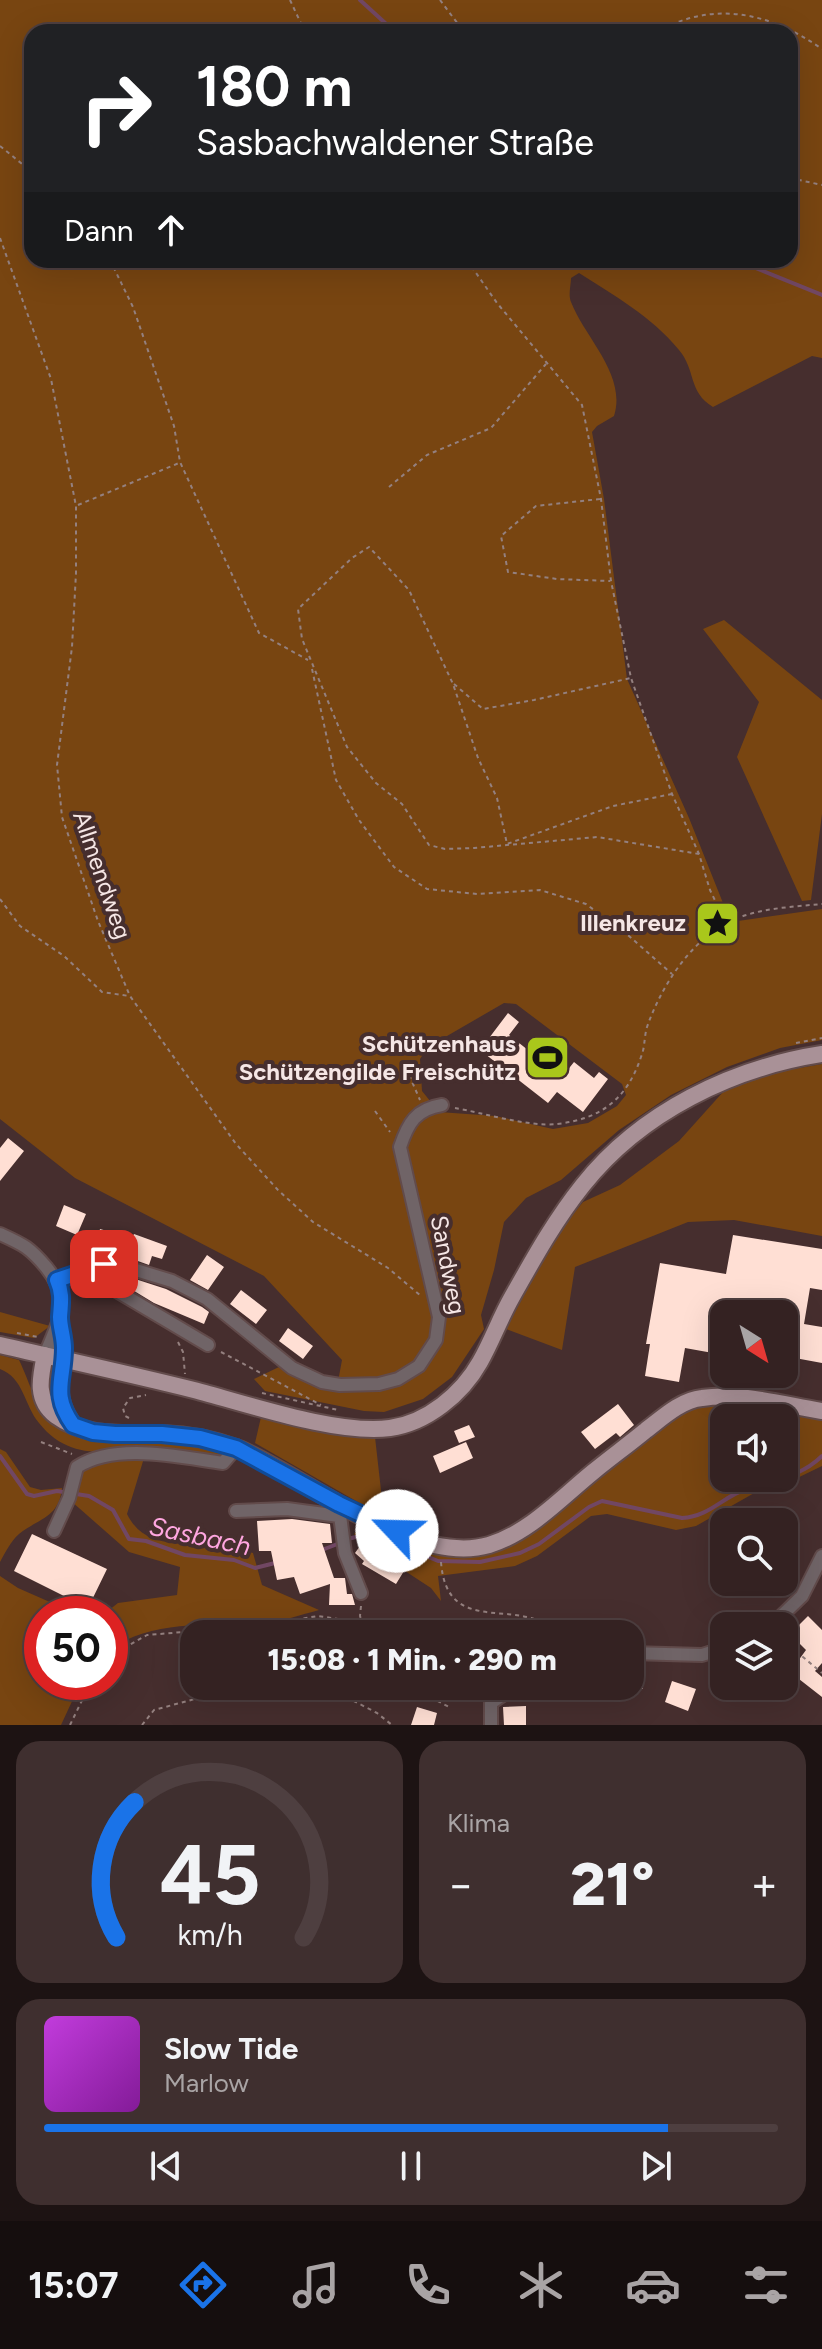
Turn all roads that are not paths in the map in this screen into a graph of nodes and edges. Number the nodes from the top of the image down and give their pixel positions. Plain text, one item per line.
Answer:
1 (822, 1054) edge
2 (442, 1105) road end
3 (0, 1234) edge
4 (90, 1271) junction
5 (57, 1280) junction
6 (60, 1319) junction
7 (0, 1345) edge
8 (208, 1345) road end
9 (45, 1355) junction
10 (63, 1359) junction
11 (822, 1411) edge
12 (73, 1425) junction
13 (236, 1448) junction
14 (339, 1510) junction
15 (236, 1511) dead end
16 (54, 1531) dead end
17 (822, 1556) edge
18 (361, 1593) road end
19 (785, 1612) edge
20 (710, 1652) edge
21 (644, 1653) edge
22 (495, 1700) edge
23 (491, 1725) edge

1 - 10 main road
2 - 4 street, Sandweg
3 - 5 street
4 - 5 street, Sandweg
4 - 8 street
5 - 6 street
6 - 9 street
6 - 10 street
7 - 9 main road
9 - 10 main road
9 - 12 main road
10 - 12 main road
11 - 14 main road
12 - 13 main road
13 - 14 main road
13 - 16 street
14 - 15 street
14 - 18 street
17 - 19 street
20 - 21 street
22 - 23 street

